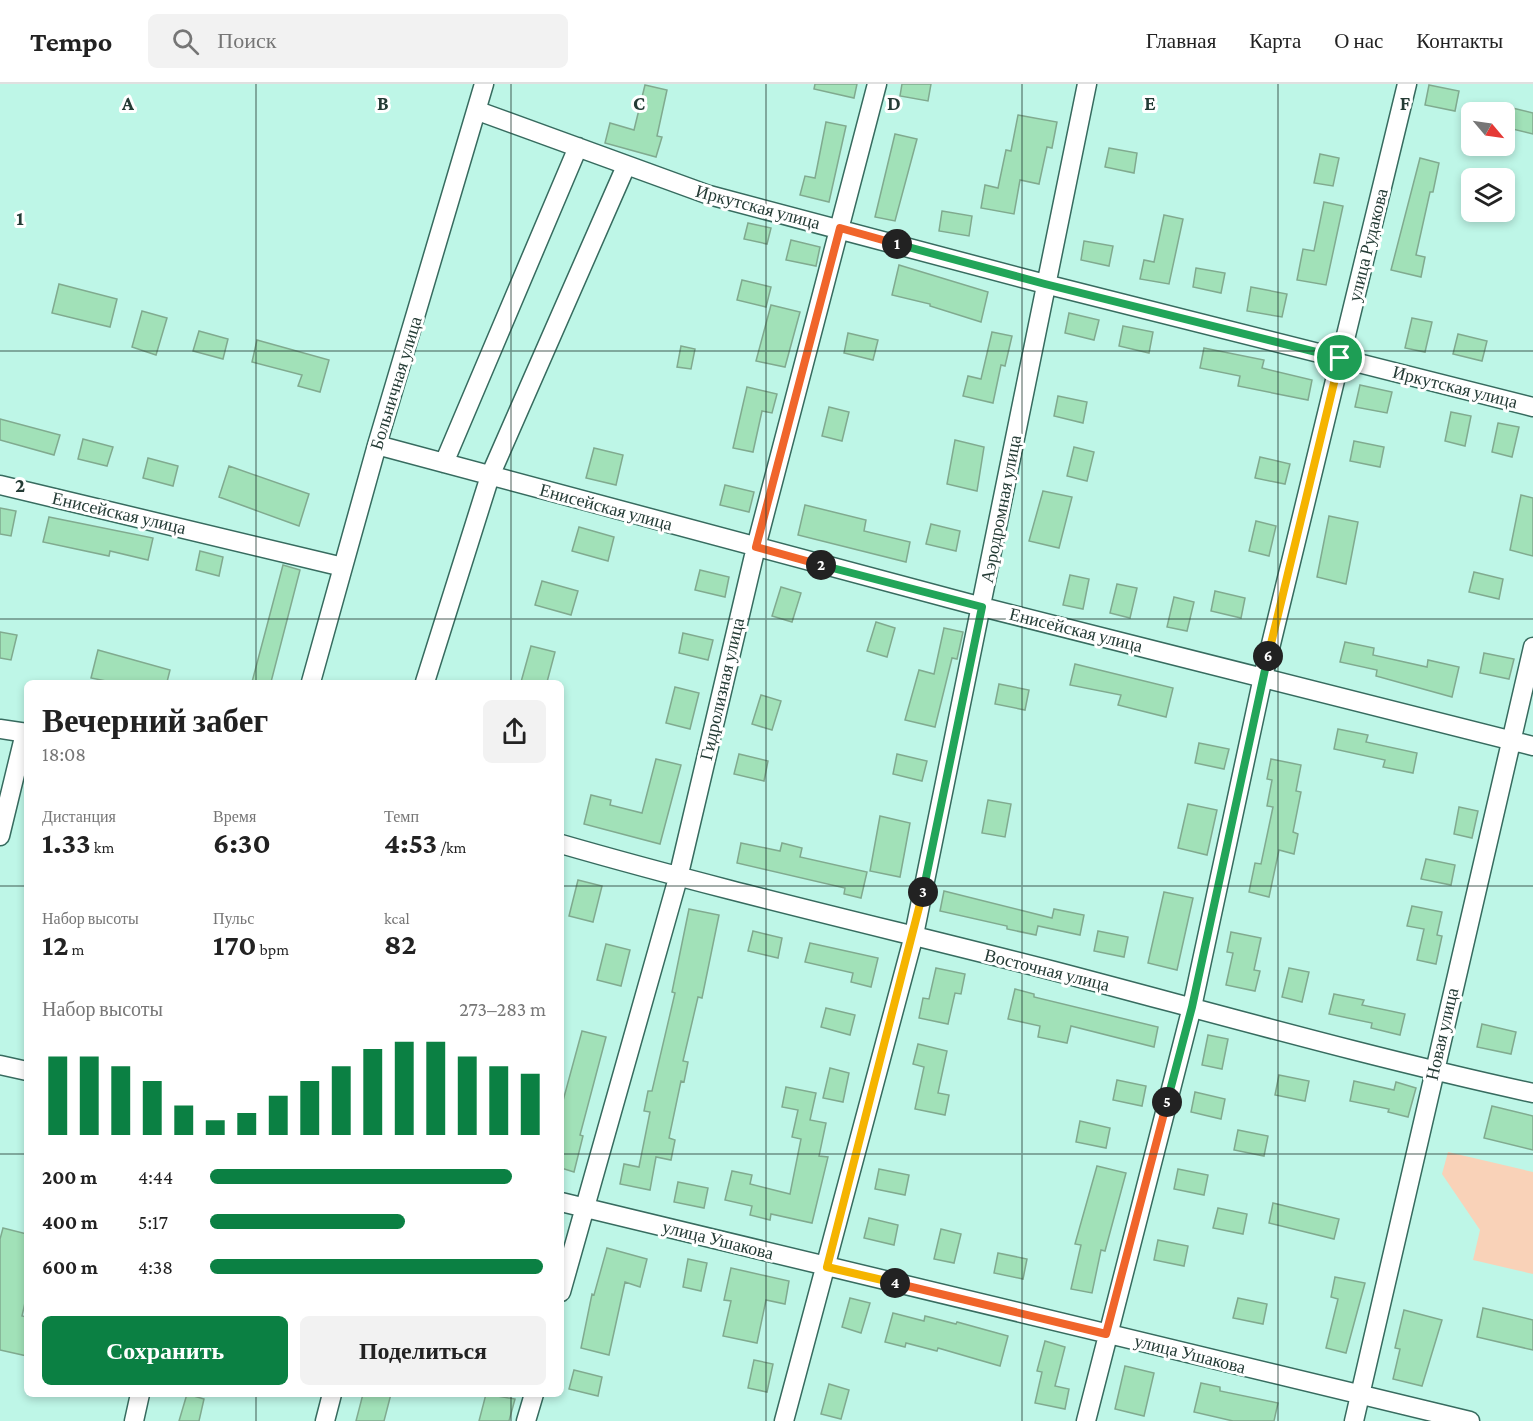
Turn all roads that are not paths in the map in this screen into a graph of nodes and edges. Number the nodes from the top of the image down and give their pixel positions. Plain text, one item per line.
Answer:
1 (484, 84) edge
2 (877, 84) edge
3 (1087, 84) edge
4 (1407, 84) edge
5 (477, 111) junction
6 (578, 147) junction
7 (626, 166) junction
8 (840, 228) junction
9 (1045, 284) junction
10 (1340, 358) junction
11 (1533, 407) edge
12 (377, 445) junction
13 (444, 463) junction
14 (490, 476) junction
15 (0, 485) edge
16 (756, 547) junction
17 (343, 567) junction
18 (982, 607) junction
19 (1533, 647) edge
20 (1263, 677) junction
21 (312, 680) edge
22 (426, 680) edge
23 (0, 729) edge
24 (24, 733) edge
25 (1510, 740) junction
26 (24, 741) edge
27 (1533, 746) edge
28 (0, 836) edge
29 (564, 845) edge
30 (678, 878) junction
31 (914, 935) junction
32 (1192, 1007) junction
33 (0, 1065) edge
34 (24, 1070) edge
35 (1434, 1071) junction
36 (1533, 1093) edge
37 (564, 1203) edge
38 (583, 1208) junction
39 (827, 1267) junction
40 (564, 1281) edge
41 (1106, 1334) junction
42 (1360, 1395) junction
43 (139, 1397) edge
44 (331, 1397) edge
45 (533, 1397) edge
46 (134, 1421) edge
47 (325, 1421) edge
48 (526, 1421) edge
49 (784, 1421) edge
50 (1086, 1421) edge
51 (1354, 1421) edge
52 (1470, 1421) edge

1 - 5 street, Больничная улица
2 - 8 street, Гидролизная улица
3 - 9 street, Аэродромная улица
4 - 10 street, улица Рудакова
5 - 6 street, Иркутская улица
5 - 12 street, Больничная улица
6 - 7 street, Иркутская улица
6 - 13 street
7 - 8 street, Иркутская улица
7 - 14 street
8 - 9 street, Иркутская улица
8 - 16 street, Гидролизная улица
9 - 10 street, Иркутская улица
9 - 18 street, Аэродромная улица
10 - 11 street, Иркутская улица
10 - 20 street, улица Рудакова
12 - 13 street, Енисейская улица
12 - 17 street, Больничная улица
13 - 14 street, Енисейская улица
14 - 16 street, Енисейская улица
14 - 22 street
15 - 17 street, Енисейская улица
16 - 18 street, Енисейская улица
16 - 30 street, Гидролизная улица
17 - 21 street, Больничная улица
18 - 20 street, Енисейская улица
18 - 31 street, Аэродромная улица
19 - 25 street, Новая улица
20 - 25 street, Енисейская улица
20 - 32 street, улица Рудакова
23 - 24 street
25 - 27 street, Енисейская улица
25 - 35 street, Новая улица
26 - 28 street
29 - 30 street, Восточная улица
30 - 31 street, Восточная улица
30 - 38 street, Гидролизная улица
31 - 32 street, Восточная улица
31 - 39 street, Аэродромная улица
32 - 35 street, Восточная улица
32 - 41 street, улица Рудакова
33 - 34 street
35 - 36 street, Восточная улица
35 - 42 street, Новая улица
37 - 38 street, улица Ушакова
38 - 39 street, улица Ушакова
38 - 40 street, Гидролизная улица
39 - 41 street, улица Ушакова
39 - 49 street, Аэродромная улица
41 - 42 street, улица Ушакова
41 - 50 street, улица Рудакова
42 - 51 street, Новая улица
42 - 52 street, улица Ушакова
43 - 46 street
44 - 47 street
45 - 48 street

